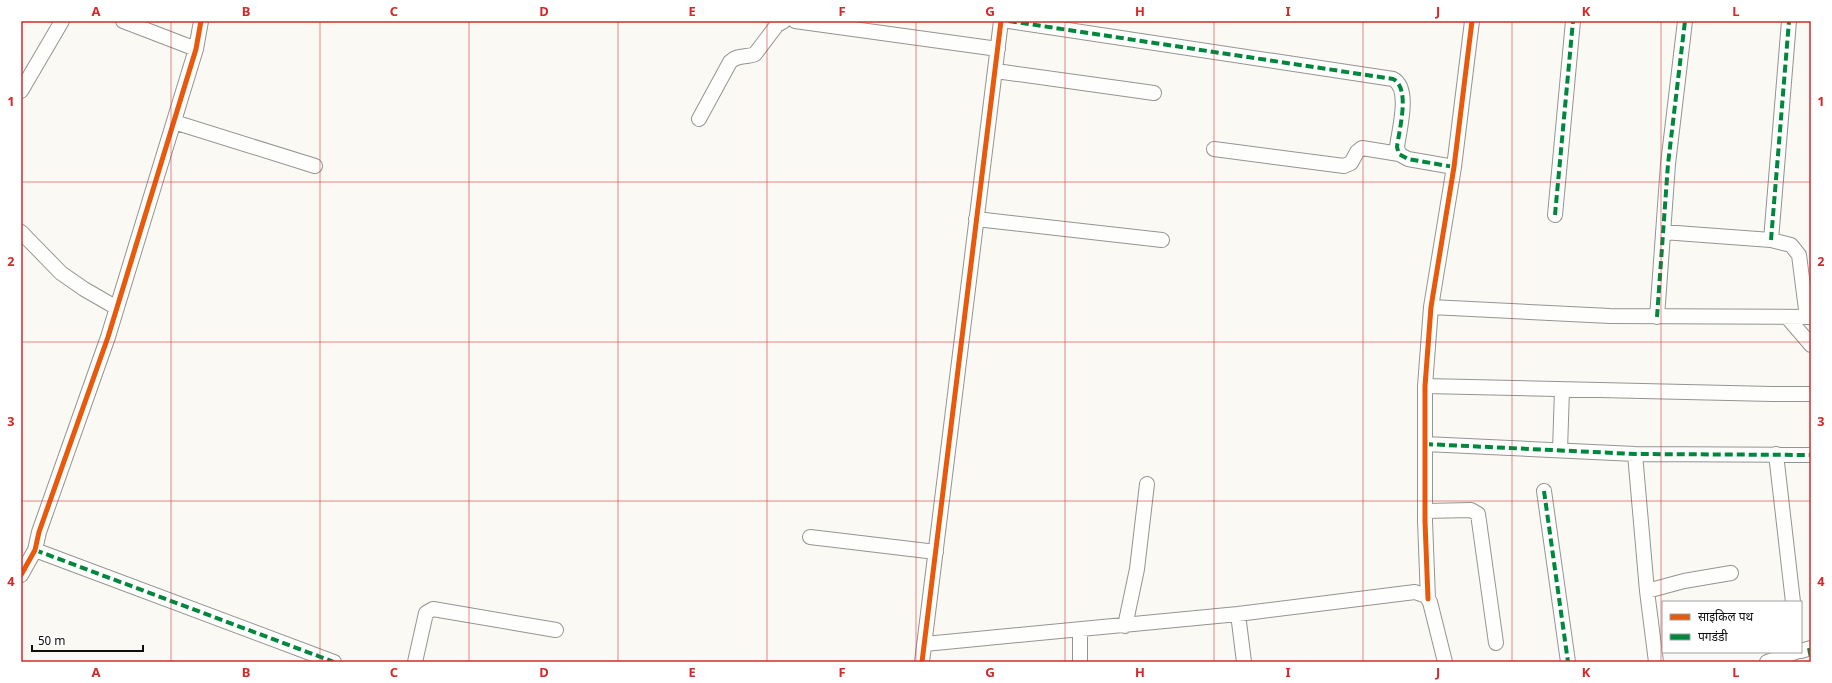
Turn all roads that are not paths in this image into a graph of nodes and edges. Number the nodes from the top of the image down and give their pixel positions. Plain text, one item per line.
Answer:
1 (62, 21) edge
2 (123, 21) edge
3 (201, 21) edge
4 (784, 21) edge
5 (795, 21) edge
6 (1002, 21) edge
7 (1009, 21) edge
8 (1472, 21) edge
9 (1573, 21) edge
10 (1685, 21) edge
11 (1789, 21) edge
12 (196, 49) junction
13 (998, 49) junction
14 (996, 71) junction
15 (21, 92) edge
16 (1154, 93) dead end
17 (699, 119) dead end
18 (174, 122) junction
19 (1214, 149) dead end
20 (1399, 154) junction
21 (315, 166) dead end
22 (1454, 167) junction
23 (1555, 215) dead end
24 (976, 219) junction
25 (21, 232) edge
26 (1663, 232) junction
27 (1162, 240) dead end
28 (1771, 240) junction
29 (1431, 307) junction
30 (117, 308) junction
31 (1657, 317) junction
32 (1787, 317) junction
33 (1809, 317) edge
34 (1811, 345) edge
35 (1425, 386) junction
36 (1562, 390) junction
37 (1811, 394) edge
38 (1425, 444) junction
39 (1560, 450) junction
40 (1635, 454) junction
41 (1776, 454) junction
42 (1811, 455) edge
43 (1147, 484) dead end
44 (1544, 491) dead end
45 (1425, 511) junction
46 (810, 537) dead end
47 (35, 550) junction
48 (936, 552) junction
49 (1732, 573) dead end
50 (21, 575) edge
51 (1647, 591) junction
52 (1428, 599) junction
53 (1793, 601) edge
54 (1238, 614) junction
55 (1125, 626) junction
56 (556, 630) dead end
57 (1080, 631) junction
58 (1496, 643) dead end
59 (925, 644) junction
60 (1799, 653) edge
61 (328, 661) edge
62 (415, 662) edge
63 (922, 662) edge
64 (1080, 662) edge
65 (1244, 662) edge
66 (1445, 662) edge
67 (1568, 662) edge
68 (1656, 662) edge
69 (1767, 662) edge

1 - 15 street
2 - 12 street
3 - 12 street
4 - 17 street
5 - 13 street
6 - 13 street
7 - 20 street
8 - 22 street
9 - 23 street
10 - 26 street
11 - 28 street
12 - 18 street
13 - 14 street
14 - 16 street
14 - 24 street
18 - 21 street
18 - 30 street
19 - 20 street
20 - 22 street
22 - 29 street
24 - 27 street
24 - 48 street
25 - 30 street
26 - 28 street
26 - 31 street
28 - 33 street
29 - 31 street
29 - 35 street
30 - 47 street
31 - 32 street
32 - 33 street
32 - 34 street
35 - 36 street
35 - 38 street
36 - 37 street
36 - 39 street
38 - 39 street
38 - 45 street
39 - 40 street
40 - 41 street
40 - 51 street
41 - 42 street
41 - 53 street
43 - 55 street
44 - 67 street
45 - 52 street
45 - 58 street
46 - 48 street
47 - 50 street
47 - 61 street
48 - 59 street
49 - 51 street
51 - 68 street
52 - 54 street
52 - 66 street
54 - 55 street
54 - 65 street
55 - 57 street
56 - 62 street
57 - 59 street
57 - 64 street
59 - 63 street
60 - 69 street

